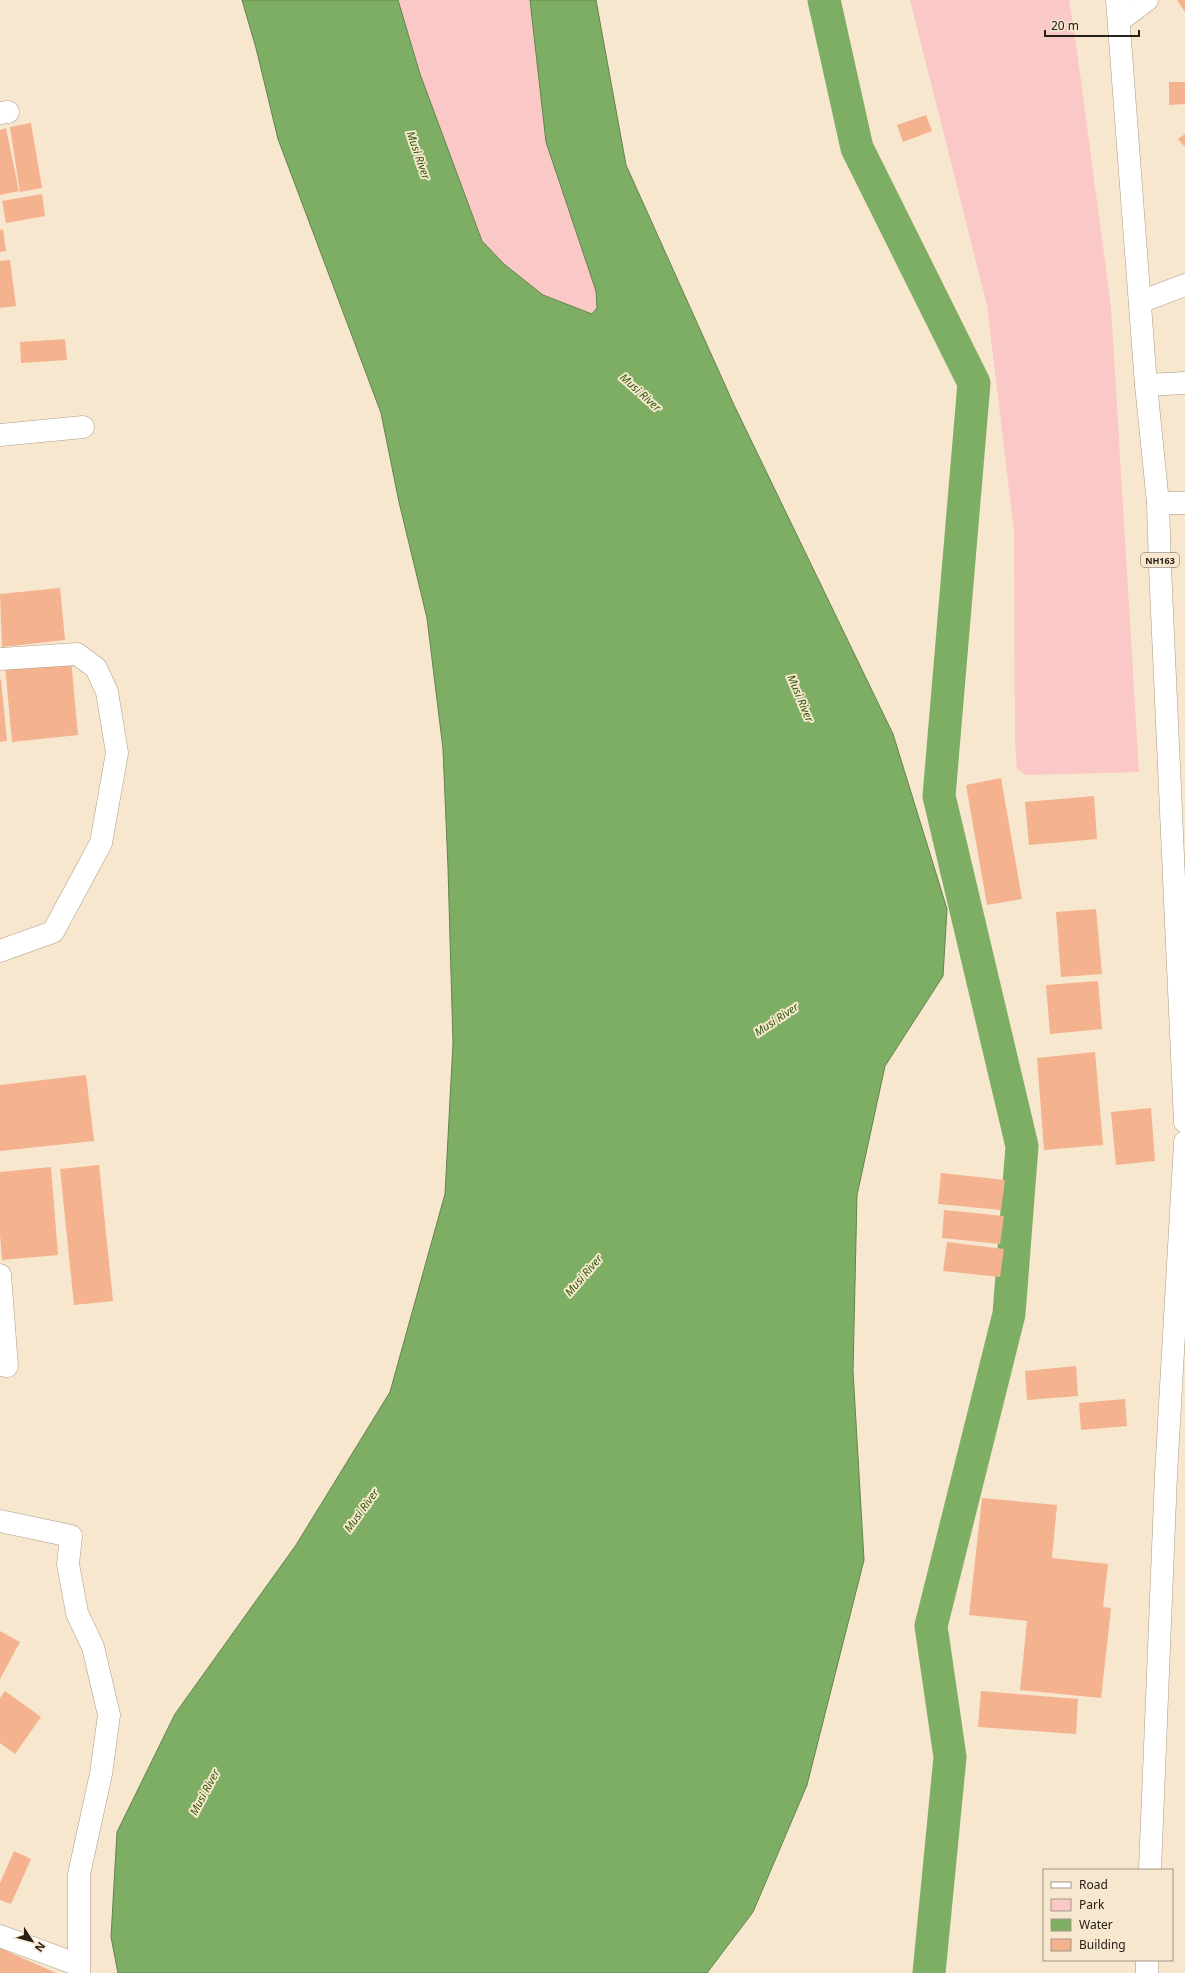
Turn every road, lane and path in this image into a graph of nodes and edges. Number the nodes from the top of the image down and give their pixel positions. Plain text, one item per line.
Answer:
1 (1146, 0) edge
2 (1118, 10) edge
3 (1185, 284) edge
4 (1140, 302) junction
5 (1185, 383) edge
6 (1146, 385) junction
7 (83, 427) dead end
8 (0, 435) edge
9 (1158, 503) junction
10 (1185, 503) edge
11 (0, 659) edge
12 (0, 951) edge
13 (1185, 1122) edge
14 (1185, 1142) edge
15 (0, 1275) edge
16 (1180, 1296) edge
17 (4, 1366) edge
18 (1178, 1377) edge
19 (0, 1521) edge
20 (1150, 1869) edge
21 (0, 1936) edge
22 (1147, 1961) edge
23 (79, 1969) edge
24 (1146, 1973) edge

1 - 2 main road
2 - 4 main road, NH163
3 - 4 main road
4 - 6 main road, NH163
5 - 6 main road
6 - 9 main road, NH163
7 - 8 main road
9 - 10 main road
9 - 13 main road, NH163
11 - 12 main road
14 - 16 main road
15 - 17 main road
16 - 18 main road
18 - 20 main road
19 - 23 main road
21 - 23 main road
22 - 24 main road

